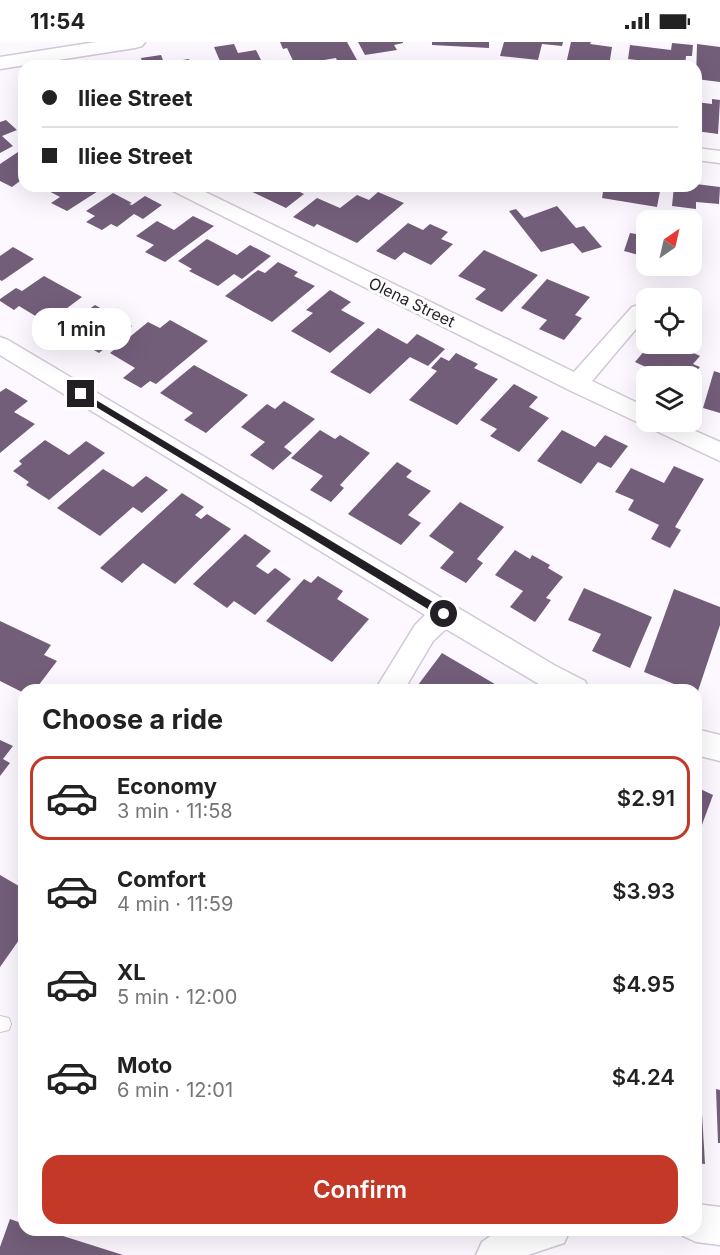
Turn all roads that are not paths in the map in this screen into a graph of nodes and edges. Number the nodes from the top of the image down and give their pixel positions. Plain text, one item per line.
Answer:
1 (135, 42) edge
2 (44, 60) edge
3 (0, 63) edge
4 (18, 64) edge
5 (702, 155) edge
6 (720, 157) edge
7 (191, 192) edge
8 (636, 315) edge
9 (0, 345) edge
10 (577, 384) junction
11 (636, 412) edge
12 (677, 432) edge
13 (720, 452) edge
14 (444, 614) junction
15 (393, 684) edge
16 (565, 684) edge
17 (702, 744) edge
18 (720, 748) edge
19 (702, 1223) edge
20 (720, 1226) edge
21 (525, 1236) edge
22 (495, 1255) edge

1 - 2 street
3 - 4 street
5 - 6 street
7 - 10 street, Olena Street
8 - 10 street
9 - 14 street
10 - 11 street, Olena Street
12 - 13 street
14 - 15 street
14 - 16 street
17 - 18 street
19 - 20 street
21 - 22 street

